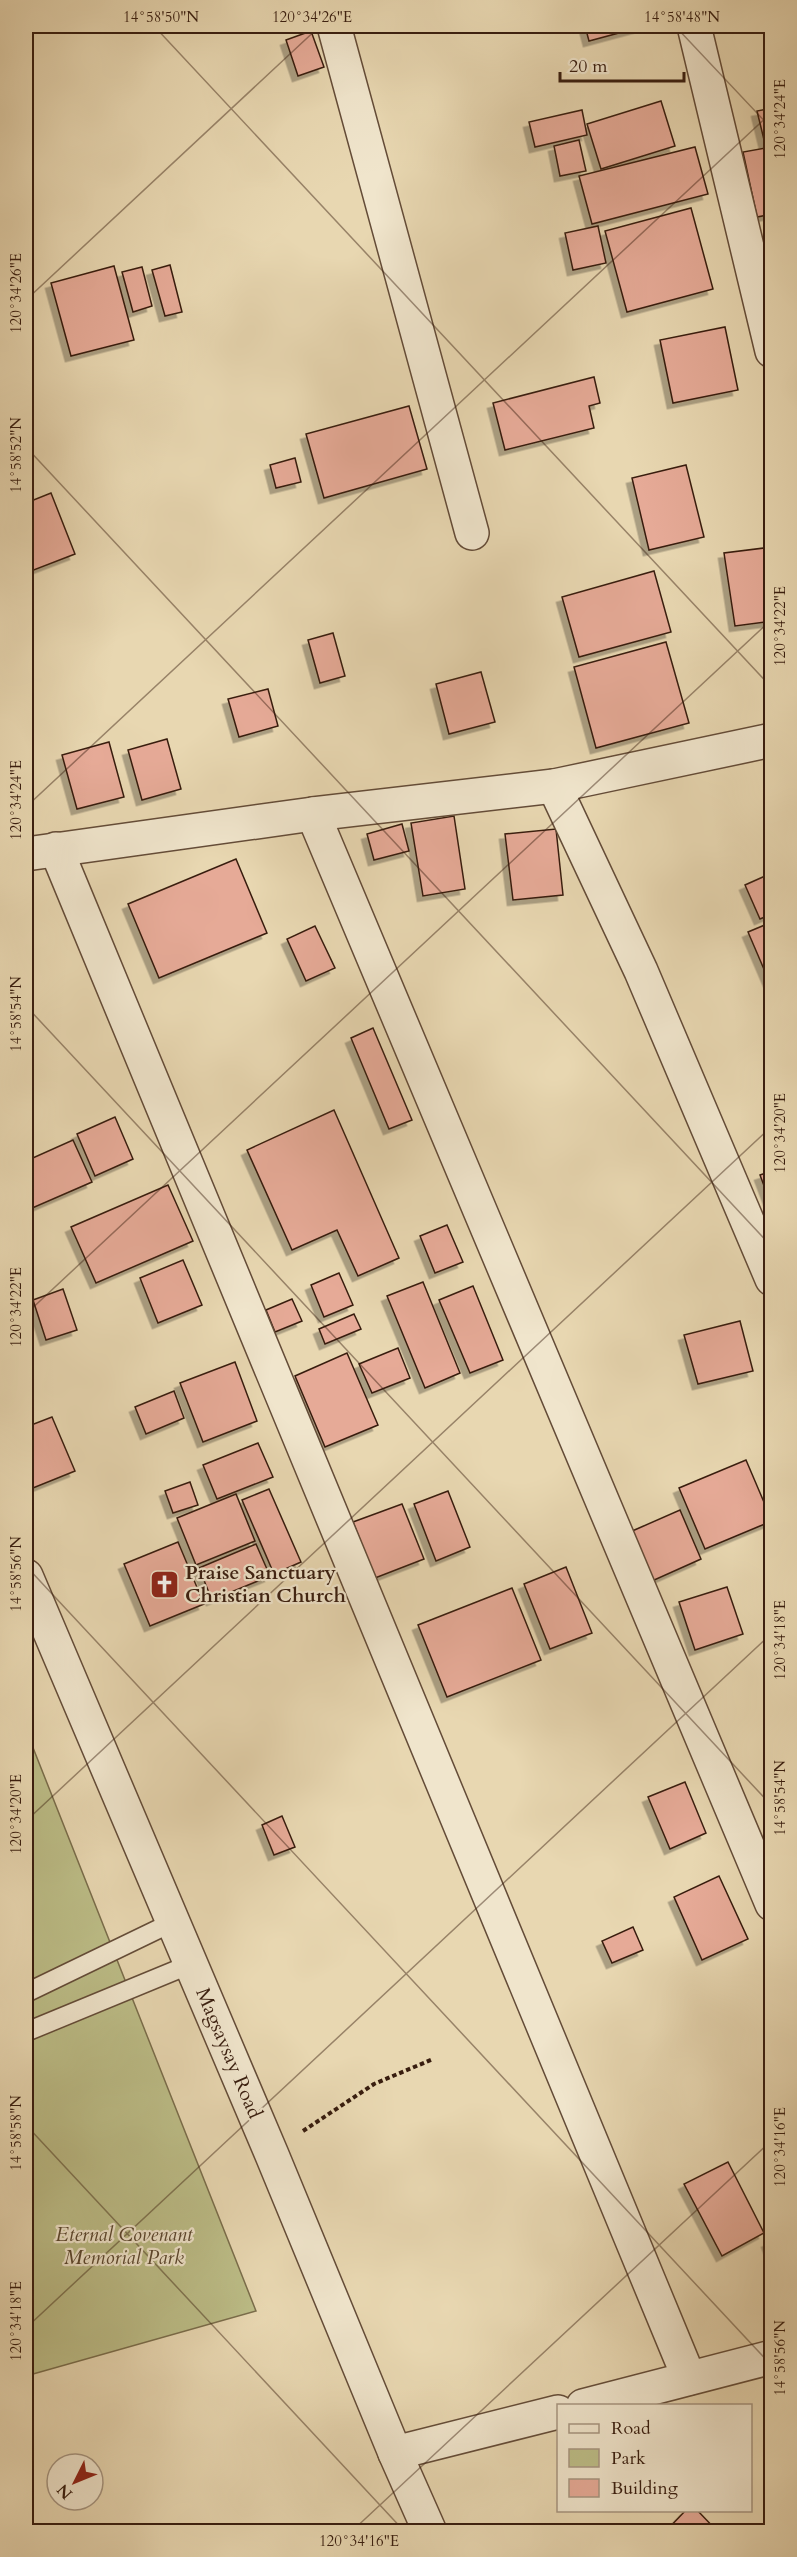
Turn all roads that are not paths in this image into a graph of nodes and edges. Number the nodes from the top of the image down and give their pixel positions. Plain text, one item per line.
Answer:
1 (334, 26) edge
2 (694, 26) edge
3 (771, 351) edge
4 (472, 534) dead end
5 (771, 740) edge
6 (554, 786) junction
7 (313, 814) junction
8 (41, 851) edge
9 (771, 1279) edge
10 (26, 1576) edge
11 (771, 1904) edge
12 (173, 1922) junction
13 (191, 1964) junction
14 (26, 1993) edge
15 (26, 2032) edge
16 (771, 2357) edge
17 (689, 2378) junction
18 (591, 2404) edge
19 (557, 2412) edge
20 (395, 2453) junction
21 (430, 2532) edge

1 - 4 street
2 - 3 street
5 - 6 street
6 - 7 street
6 - 9 street
7 - 8 street
7 - 11 street
8 - 17 street
10 - 12 street, Magsaysay Road
12 - 13 street, Magsaysay Road
12 - 14 lane
13 - 15 lane
13 - 20 street, Magsaysay Road
16 - 17 street
17 - 18 street
19 - 20 street
20 - 21 street, Magsaysay Road

